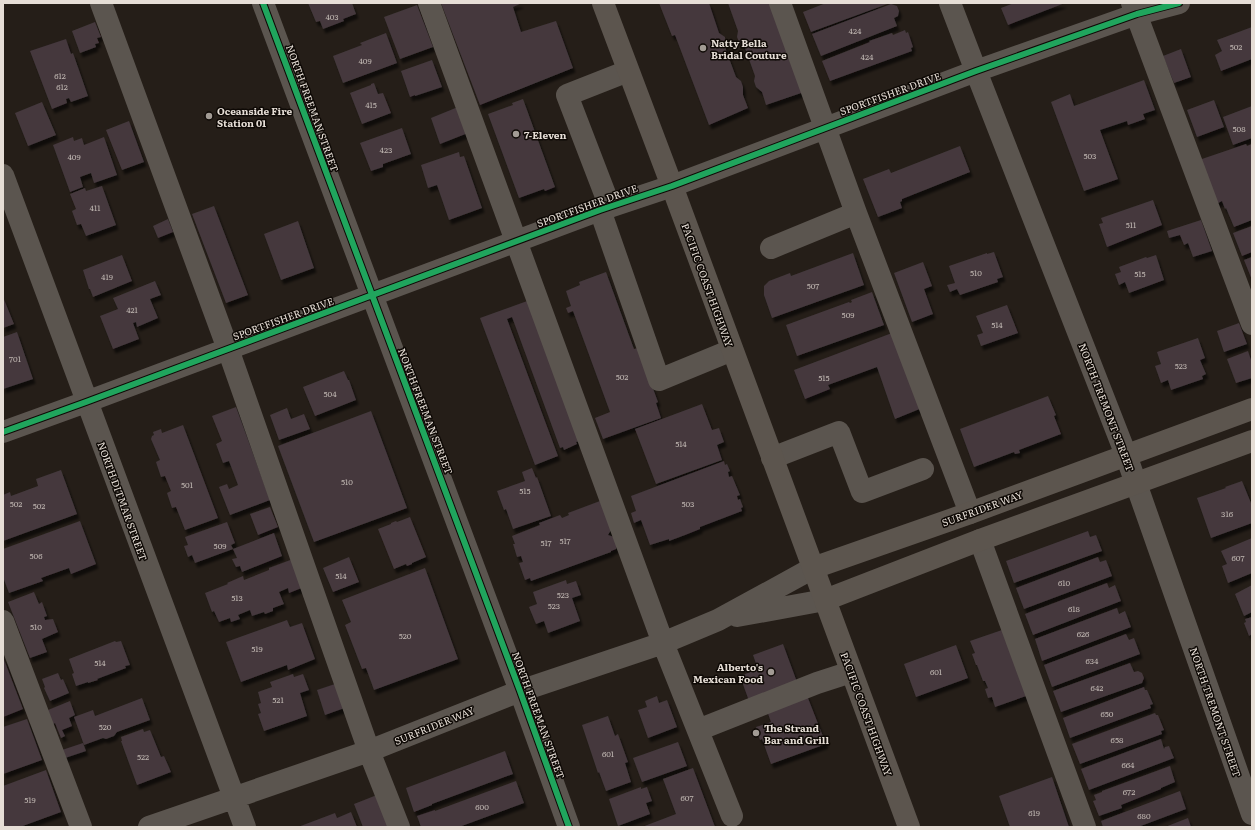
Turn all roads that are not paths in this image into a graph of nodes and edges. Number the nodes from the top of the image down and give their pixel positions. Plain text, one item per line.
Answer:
1 (101, 3) edge
2 (263, 3) edge
3 (429, 3) edge
4 (603, 3) edge
5 (780, 3) edge
6 (950, 3) edge
7 (1179, 3) edge
8 (1134, 8) edge
9 (628, 72) junction
10 (976, 72) junction
11 (825, 128) junction
12 (3, 175) edge
13 (672, 186) junction
14 (605, 209) junction
15 (856, 213) junction
16 (516, 242) junction
17 (771, 248) dead end
18 (372, 296) junction
19 (1252, 324) edge
20 (228, 349) junction
21 (732, 350) junction
22 (86, 402) junction
23 (1252, 409) edge
24 (3, 432) edge
25 (1252, 440) edge
26 (1126, 455) junction
27 (772, 458) junction
28 (923, 469) dead end
29 (1136, 483) junction
30 (970, 513) junction
31 (980, 540) junction
32 (813, 568) junction
33 (824, 600) junction
34 (718, 620) junction
35 (3, 621) edge
36 (663, 643) junction
37 (851, 672) junction
38 (520, 691) junction
39 (698, 730) junction
40 (369, 751) junction
41 (234, 798) junction
42 (1252, 814) edge
43 (732, 816) dead end
44 (81, 827) edge
45 (148, 827) edge
46 (245, 827) edge
47 (399, 827) edge
48 (569, 827) edge
49 (909, 827) edge
50 (1085, 827) edge

1 - 20 street
2 - 18 street, NORTH FREEMAN STREET
3 - 16 street
4 - 9 main road, PACIFIC COAST HIGHWAY
5 - 11 street
6 - 10 street, NORTH TREMONT STREET
7 - 8 street, SPORTFISHER DRIVE
8 - 10 street, SPORTFISHER DRIVE
8 - 19 street
9 - 13 main road, PACIFIC COAST HIGHWAY
9 - 14 street
10 - 11 street, SPORTFISHER DRIVE
10 - 26 street, NORTH TREMONT STREET
11 - 13 street, SPORTFISHER DRIVE
11 - 15 street
12 - 22 street, NORTH DITMAR STREET
13 - 14 street, SPORTFISHER DRIVE
13 - 21 main road, PACIFIC COAST HIGHWAY
14 - 16 street, SPORTFISHER DRIVE
14 - 21 street
15 - 17 street
15 - 30 street
16 - 18 street, SPORTFISHER DRIVE
16 - 36 street
18 - 20 street, SPORTFISHER DRIVE
18 - 38 street, NORTH FREEMAN STREET
20 - 22 street, SPORTFISHER DRIVE
20 - 40 street
21 - 27 main road, PACIFIC COAST HIGHWAY
22 - 24 street, SPORTFISHER DRIVE
22 - 41 street, NORTH DITMAR STREET
23 - 26 main road, SURFRIDER WAY
25 - 29 main road, SURFRIDER WAY
26 - 29 street, NORTH TREMONT STREET
26 - 30 main road, SURFRIDER WAY
27 - 28 street
27 - 32 main road, PACIFIC COAST HIGHWAY
29 - 31 main road, SURFRIDER WAY
29 - 42 street, NORTH TREMONT STREET
30 - 32 main road, SURFRIDER WAY
31 - 33 main road, SURFRIDER WAY
31 - 50 street
32 - 33 main road, PACIFIC COAST HIGHWAY
32 - 34 street, SURFRIDER WAY
33 - 34 street, SURFRIDER WAY
33 - 37 main road, PACIFIC COAST HIGHWAY
34 - 36 street, SURFRIDER WAY
35 - 44 street
36 - 38 street, SURFRIDER WAY
36 - 39 street
37 - 39 street
37 - 49 main road, PACIFIC COAST HIGHWAY
38 - 40 street, SURFRIDER WAY
38 - 48 street, NORTH FREEMAN STREET
39 - 43 street
40 - 41 street, SURFRIDER WAY
40 - 47 street
41 - 45 street, SURFRIDER WAY
41 - 46 street, NORTH DITMAR STREET

